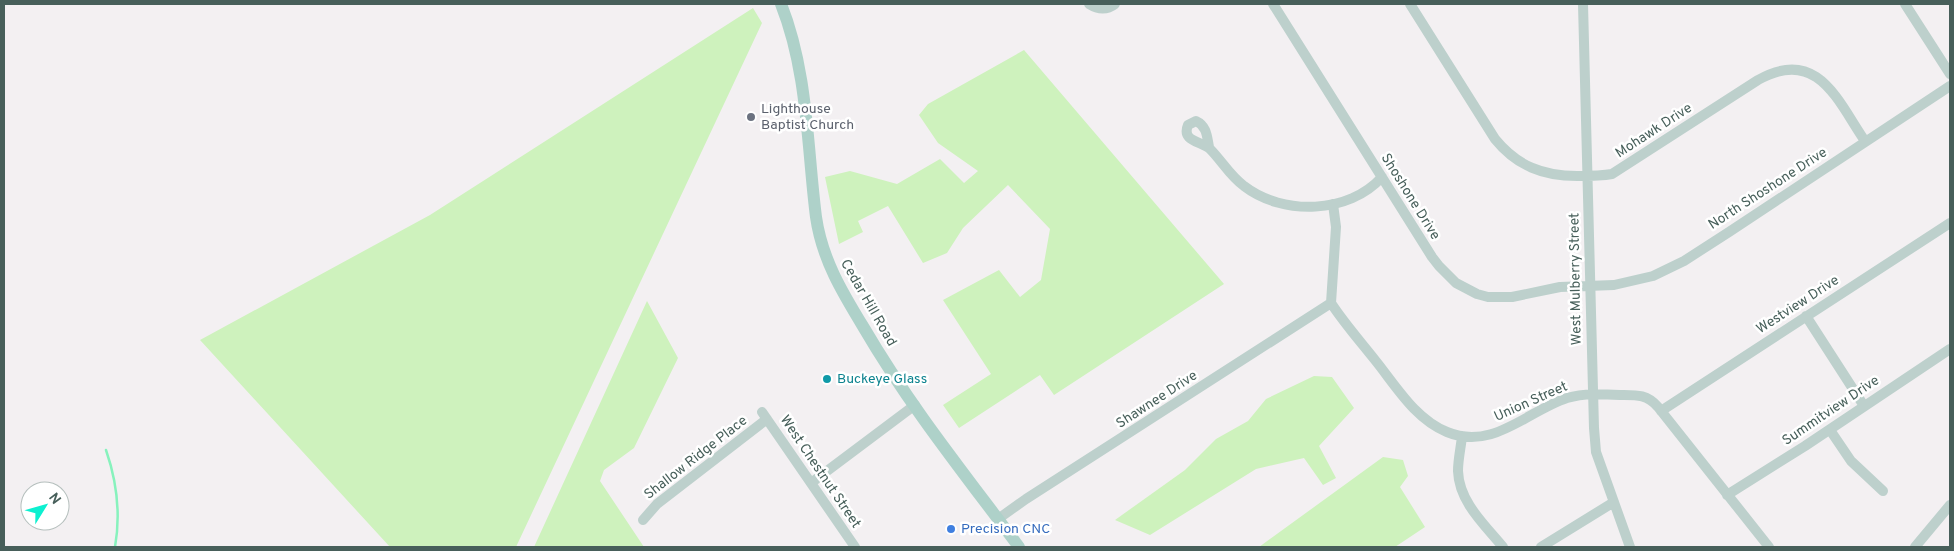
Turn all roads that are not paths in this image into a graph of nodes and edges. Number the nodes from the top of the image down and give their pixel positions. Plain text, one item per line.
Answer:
1 (781, 4) edge
2 (1088, 4) edge
3 (1114, 4) edge
4 (1273, 4) edge
5 (1410, 4) edge
6 (1583, 4) edge
7 (1905, 4) edge
8 (1950, 74) edge
9 (1950, 86) edge
10 (1865, 141) junction
11 (1209, 147) dead end
12 (1587, 176) junction
13 (1382, 177) junction
14 (1333, 204) junction
15 (1950, 223) edge
16 (1590, 285) junction
17 (1331, 303) junction
18 (1806, 316) junction
19 (1950, 349) edge
20 (1592, 394) junction
21 (915, 405) junction
22 (1864, 406) junction
23 (1662, 411) junction
24 (765, 416) joint
25 (1830, 430) junction
26 (1462, 436) junction
27 (811, 483) junction
28 (1883, 491) dead end
29 (1727, 495) junction
30 (1614, 502) junction
31 (1950, 505) edge
32 (998, 519) junction
33 (643, 520) dead end
34 (854, 547) edge
35 (1019, 547) edge
36 (1503, 547) edge
37 (1541, 547) edge
38 (1630, 547) edge
39 (1769, 547) edge
40 (1915, 547) edge

1 - 21 main road, Cedar Hill Road
2 - 3 street
4 - 13 street, Shoshone Drive
5 - 12 street, Mohawk Drive
6 - 12 street, West Mulberry Street
7 - 8 street
9 - 10 street, North Shoshone Drive
10 - 12 street, Mohawk Drive
10 - 16 street, North Shoshone Drive
11 - 14 street
12 - 16 street, West Mulberry Street
13 - 14 street
13 - 16 street, Shoshone Drive
14 - 17 street
15 - 18 street, Westview Drive
16 - 20 street, West Mulberry Street
17 - 26 street, Union Street
17 - 32 street, Shawnee Drive
18 - 22 street
18 - 23 street, Westview Drive
19 - 22 street, Summitview Drive
20 - 23 street, Union Street
20 - 26 street, Union Street
20 - 30 street, West Mulberry Street
21 - 27 street
21 - 32 main road, Cedar Hill Road
22 - 25 street, Summitview Drive
23 - 29 street, Union Street
24 - 27 street, West Chestnut Street
24 - 33 street, Shallow Ridge Place
25 - 28 street
25 - 29 street, Summitview Drive
26 - 36 street
27 - 34 street, West Chestnut Street
29 - 39 street, Union Street
30 - 37 street
30 - 38 street, West Mulberry Street
31 - 40 street
32 - 35 main road, Cedar Hill Road

